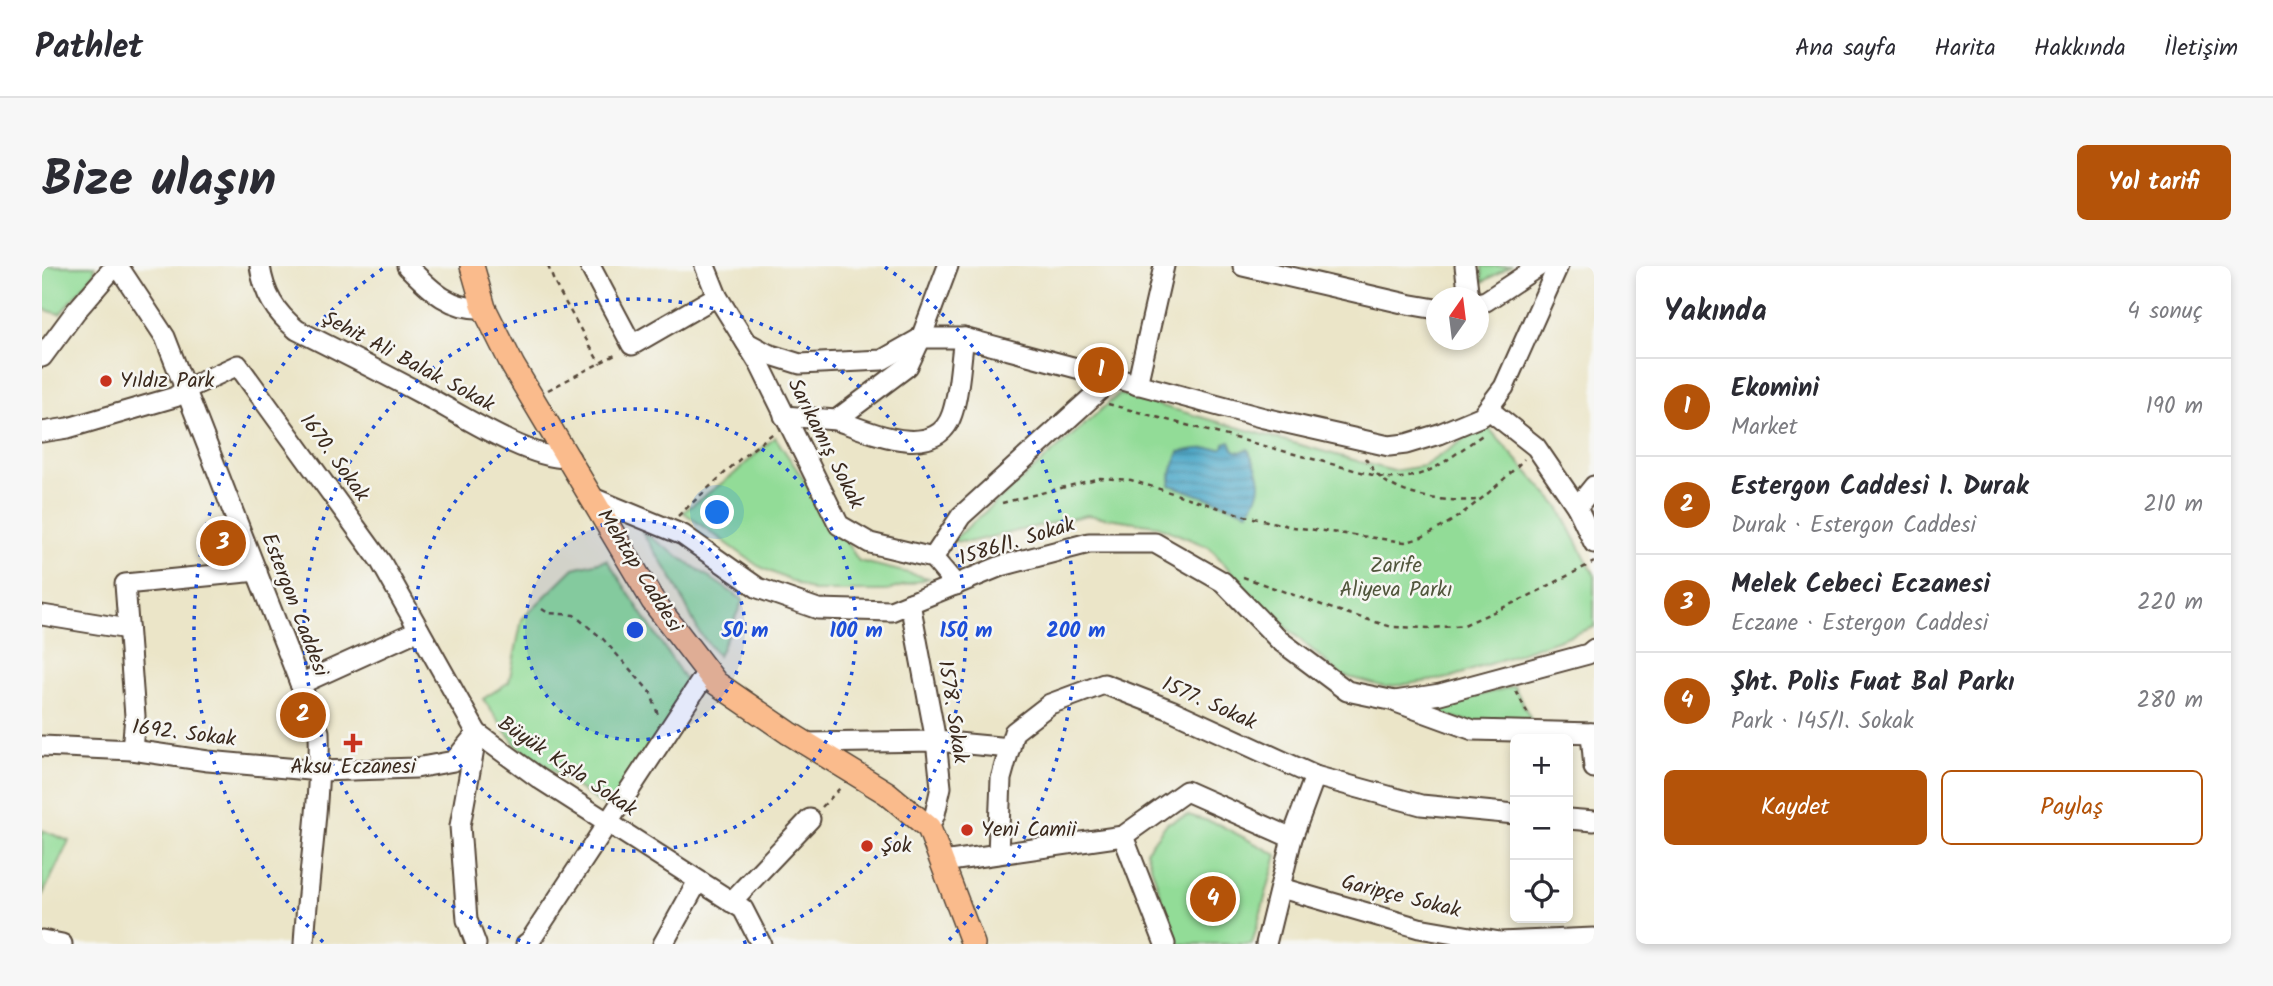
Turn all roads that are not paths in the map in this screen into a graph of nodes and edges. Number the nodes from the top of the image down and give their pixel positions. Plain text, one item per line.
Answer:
1 (116, 266) edge
2 (260, 266) edge
3 (407, 266) edge
4 (472, 266) edge
5 (590, 266) edge
6 (705, 266) edge
7 (948, 266) edge
8 (1164, 266) edge
9 (1243, 266) edge
10 (1465, 266) edge
11 (1539, 266) edge
12 (1558, 266) edge
13 (1468, 287) edge
14 (717, 296) junction
15 (1489, 299) edge
16 (1426, 307) edge
17 (484, 308) junction
18 (921, 338) junction
19 (964, 338) junction
20 (746, 342) junction
21 (42, 357) edge
22 (1112, 379) junction
23 (1137, 385) junction
24 (186, 389) junction
25 (1488, 409) junction
26 (786, 419) junction
27 (836, 421) junction
28 (42, 432) edge
29 (570, 458) junction
30 (1594, 486) edge
31 (593, 498) junction
32 (1577, 507) junction
33 (1594, 543) edge
34 (933, 558) junction
35 (257, 571) junction
36 (956, 585) junction
37 (910, 603) junction
38 (42, 615) edge
39 (128, 629) junction
40 (419, 630) junction
41 (1594, 649) edge
42 (707, 672) junction
43 (300, 684) junction
44 (1395, 701) junction
45 (477, 733) junction
46 (1593, 733) edge
47 (936, 741) junction
48 (806, 743) junction
49 (42, 746) edge
50 (1010, 748) junction
51 (132, 750) junction
52 (1594, 768) edge
53 (320, 771) junction
54 (1315, 776) junction
55 (1510, 814) edge
56 (810, 819) road end
57 (1573, 819) edge
58 (1594, 821) edge
59 (608, 823) junction
60 (929, 828) junction
61 (1123, 836) junction
62 (1292, 838) junction
63 (998, 854) junction
64 (943, 862) junction
65 (698, 881) junction
66 (1281, 888) junction
67 (731, 902) junction
68 (1594, 938) edge
69 (42, 940) edge
70 (62, 944) edge
71 (303, 944) edge
72 (476, 944) edge
73 (526, 944) edge
74 (663, 944) edge
75 (761, 944) edge
76 (973, 944) edge
77 (1165, 944) edge
78 (1266, 944) edge

1 - 21 street
1 - 24 street, Estergon Caddesi
2 - 29 street, Şehit Ali Balak Sokak
3 - 17 street
4 - 17 main road, Mehtap Caddesi
5 - 14 street
6 - 14 street, Sarıkamış Sokak
7 - 18 street
8 - 23 street
9 - 16 street
10 - 13 street
11 - 15 street
12 - 25 street
14 - 20 street, Sarıkamış Sokak
17 - 29 main road, Mehtap Caddesi
18 - 19 street
18 - 20 street
18 - 27 street
19 - 22 street
19 - 27 street
20 - 26 street, Sarıkamış Sokak
22 - 23 street
22 - 34 street
23 - 25 street
24 - 28 street
24 - 35 street, Estergon Caddesi
24 - 40 street, 1670. Sokak
25 - 32 street
26 - 27 street
26 - 34 street, Sarıkamış Sokak
29 - 31 main road, Mehtap Caddesi
30 - 32 street
31 - 37 street, 1586/1. Sokak
31 - 42 main road, Mehtap Caddesi
32 - 33 street
34 - 36 street
35 - 39 street
35 - 43 street, Estergon Caddesi
36 - 37 street, 1586/1. Sokak
36 - 44 street, 1586/1. Sokak
37 - 47 street, 1578. Sokak
38 - 39 street
39 - 51 street
40 - 43 street
40 - 45 street
41 - 44 street, 1586/1. Sokak
42 - 48 main road, Mehtap Caddesi
42 - 59 street
43 - 53 street, Estergon Caddesi
44 - 46 street
45 - 53 street, Büyük Kışla Sokak
45 - 59 street, Büyük Kışla Sokak
45 - 72 street
46 - 52 street
47 - 48 street
47 - 50 street
47 - 60 street, 1578. Sokak
48 - 60 main road, Mehtap Caddesi
49 - 51 street, 1692. Sokak
50 - 54 street, 1577. Sokak
50 - 63 street, 1577. Sokak
51 - 53 street, 1692. Sokak
53 - 71 street, Estergon Caddesi
54 - 55 street, 1577. Sokak
54 - 62 street
56 - 67 street
57 - 58 street
59 - 65 street, Büyük Kışla Sokak
59 - 73 street
60 - 64 main road, Mehtap Caddesi
61 - 62 street
61 - 63 street
61 - 77 street
62 - 66 street
63 - 64 street
64 - 76 main road, Mehtap Caddesi
65 - 67 street, Büyük Kışla Sokak
65 - 74 street
66 - 68 street, Garipçe Sokak
66 - 78 street
67 - 75 street, Büyük Kışla Sokak
69 - 70 street

